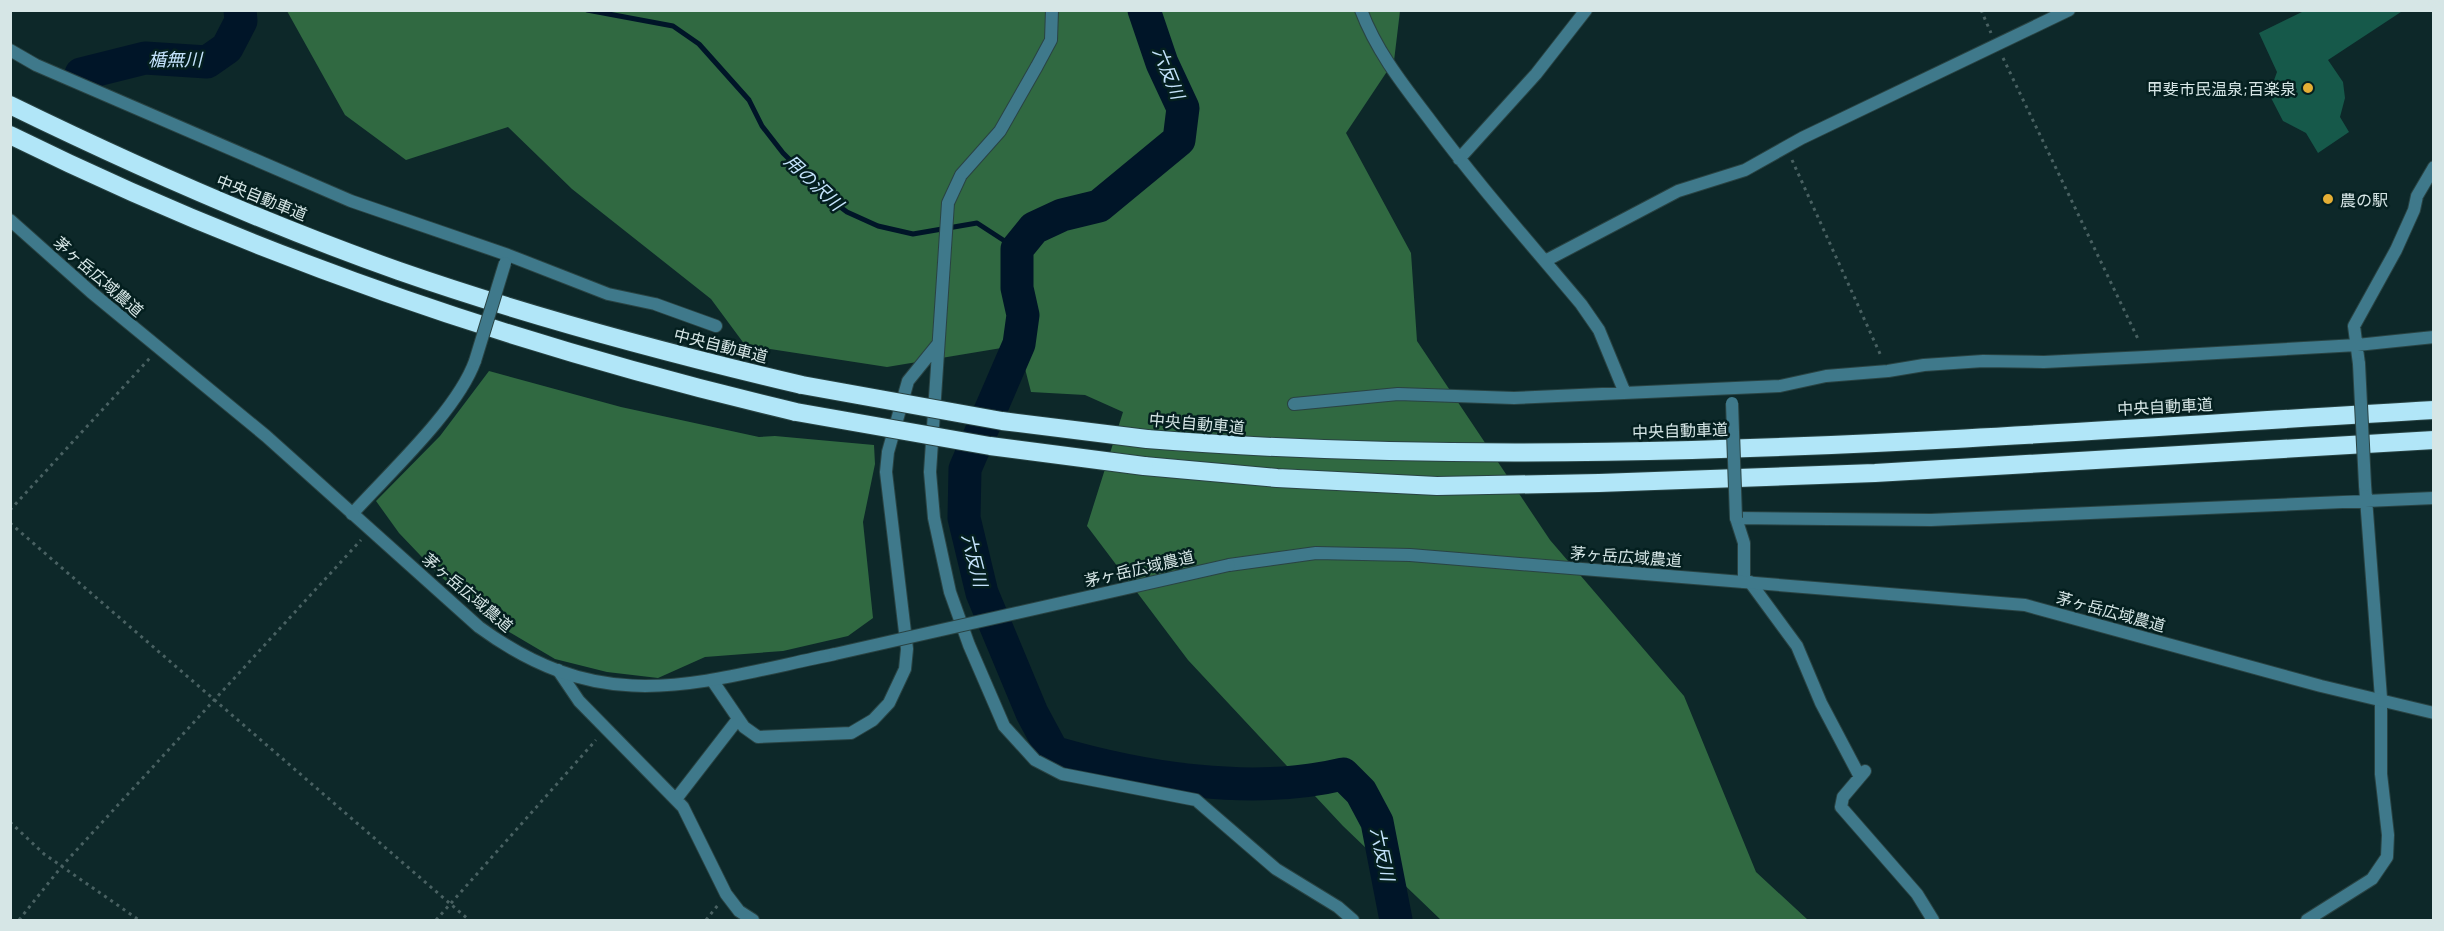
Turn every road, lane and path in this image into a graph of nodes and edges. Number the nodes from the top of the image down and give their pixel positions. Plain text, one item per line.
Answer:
1 (1052, 10) edge
2 (1361, 10) edge
3 (1586, 10) edge
4 (1981, 10) edge
5 (2069, 10) edge
6 (1997, 44) junction
7 (10, 50) edge
8 (10, 105) edge
9 (10, 135) edge
10 (1786, 147) junction
11 (1459, 159) junction
12 (2433, 167) edge
13 (10, 220) edge
14 (506, 259) junction
15 (1545, 261) junction
16 (716, 326) dead end
17 (2433, 337) edge
18 (938, 344) junction
19 (2357, 345) junction
20 (159, 348) junction
21 (2146, 357) junction
22 (1888, 371) junction
23 (1732, 388) junction
24 (1625, 393) junction
25 (1294, 404) dead end
26 (2433, 410) edge
27 (2433, 440) edge
28 (2433, 498) edge
29 (2367, 503) junction
30 (10, 510) edge
31 (352, 514) junction
32 (1736, 518) junction
33 (10, 523) edge
34 (370, 530) junction
35 (1747, 582) junction
36 (558, 670) junction
37 (712, 680) junction
38 (2380, 698) junction
39 (213, 701) junction
40 (2433, 713) edge
41 (738, 719) junction
42 (606, 728) junction
43 (676, 799) junction
44 (10, 822) edge
45 (62, 866) junction
46 (450, 903) junction
47 (19, 921) edge
48 (139, 921) edge
49 (436, 921) edge
50 (469, 921) edge
51 (753, 921) edge
52 (1353, 921) edge
53 (1933, 921) edge
54 (2307, 921) edge

1 - 18 street
2 - 11 street
3 - 11 street
4 - 6 path
5 - 6 street
6 - 10 street
6 - 21 path
7 - 14 street
8 - 26 highway, 中央自動車道, bridge
9 - 27 highway, bridge
10 - 15 street
10 - 22 path
11 - 15 street
12 - 19 street
13 - 20 street, 茅ヶ岳広域農道
14 - 16 street
14 - 31 street, bridge
15 - 24 street
17 - 19 street
18 - 41 street
18 - 52 street
19 - 21 street
19 - 29 street, bridge
20 - 30 path
20 - 31 street, 茅ヶ岳広域農道
21 - 22 street
22 - 23 street
23 - 24 street
23 - 32 street, bridge
24 - 25 street
28 - 29 street
29 - 32 street
29 - 38 street
31 - 34 street, 茅ヶ岳広域農道
32 - 35 street
33 - 39 path
34 - 36 street, 茅ヶ岳広域農道
34 - 39 path
35 - 37 street, 茅ヶ岳広域農道, bridge
35 - 38 street, 茅ヶ岳広域農道
35 - 53 street
36 - 37 street, 茅ヶ岳広域農道
36 - 42 street
37 - 41 street
38 - 40 street, 茅ヶ岳広域農道
38 - 54 street
39 - 45 path
39 - 46 path
41 - 43 street
42 - 43 street
42 - 46 path
43 - 51 street
44 - 45 path
45 - 47 path
45 - 48 path
46 - 49 path
46 - 50 path

